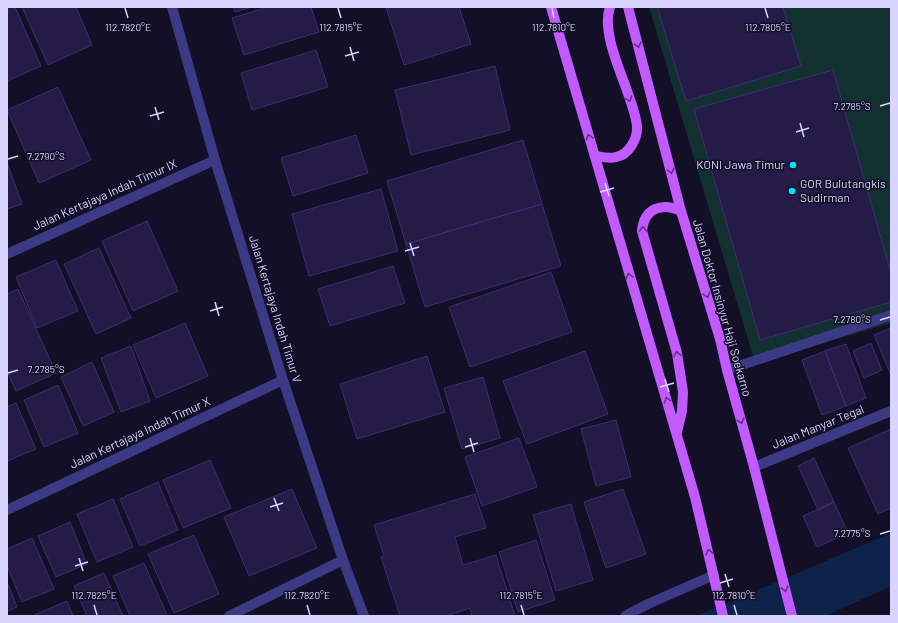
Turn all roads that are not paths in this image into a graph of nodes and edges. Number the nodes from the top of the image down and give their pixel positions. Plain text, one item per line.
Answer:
1 (172, 7) edge
2 (551, 7) edge
3 (610, 7) edge
4 (628, 7) edge
5 (595, 156) junction
6 (215, 160) junction
7 (681, 211) junction
8 (7, 254) edge
9 (891, 316) edge
10 (727, 370) junction
11 (283, 380) junction
12 (891, 411) edge
13 (677, 434) junction
14 (754, 467) junction
15 (7, 510) edge
16 (343, 560) junction
17 (714, 575) junction
18 (229, 616) edge
19 (364, 616) edge
20 (625, 616) edge
21 (723, 616) edge
22 (792, 616) edge

1 - 6 street, Jalan Kertajaya Indah Timur V
5 -> 2 main road
3 -> 5 main road
4 -> 7 main road, Jalan Doktor Insinyur Haji Soekarno
13 -> 5 main road
6 - 8 street, Jalan Kertajaya Indah Timur IX
6 - 11 street, Jalan Kertajaya Indah Timur V
7 -> 10 main road, Jalan Doktor Insinyur Haji Soekarno
13 -> 7 main road
9 - 10 street
10 -> 14 main road, Jalan Doktor Insinyur Haji Soekarno
11 - 15 street, Jalan Kertajaya Indah Timur X
11 - 16 street, Jalan Kertajaya Indah Timur V
12 - 14 street, Jalan Manyar Tegal
17 -> 13 main road
14 -> 22 main road, Jalan Doktor Insinyur Haji Soekarno
16 - 18 street
16 - 19 street, Jalan Kertajaya Indah Timur V
17 - 20 street
17 - 21 main road

